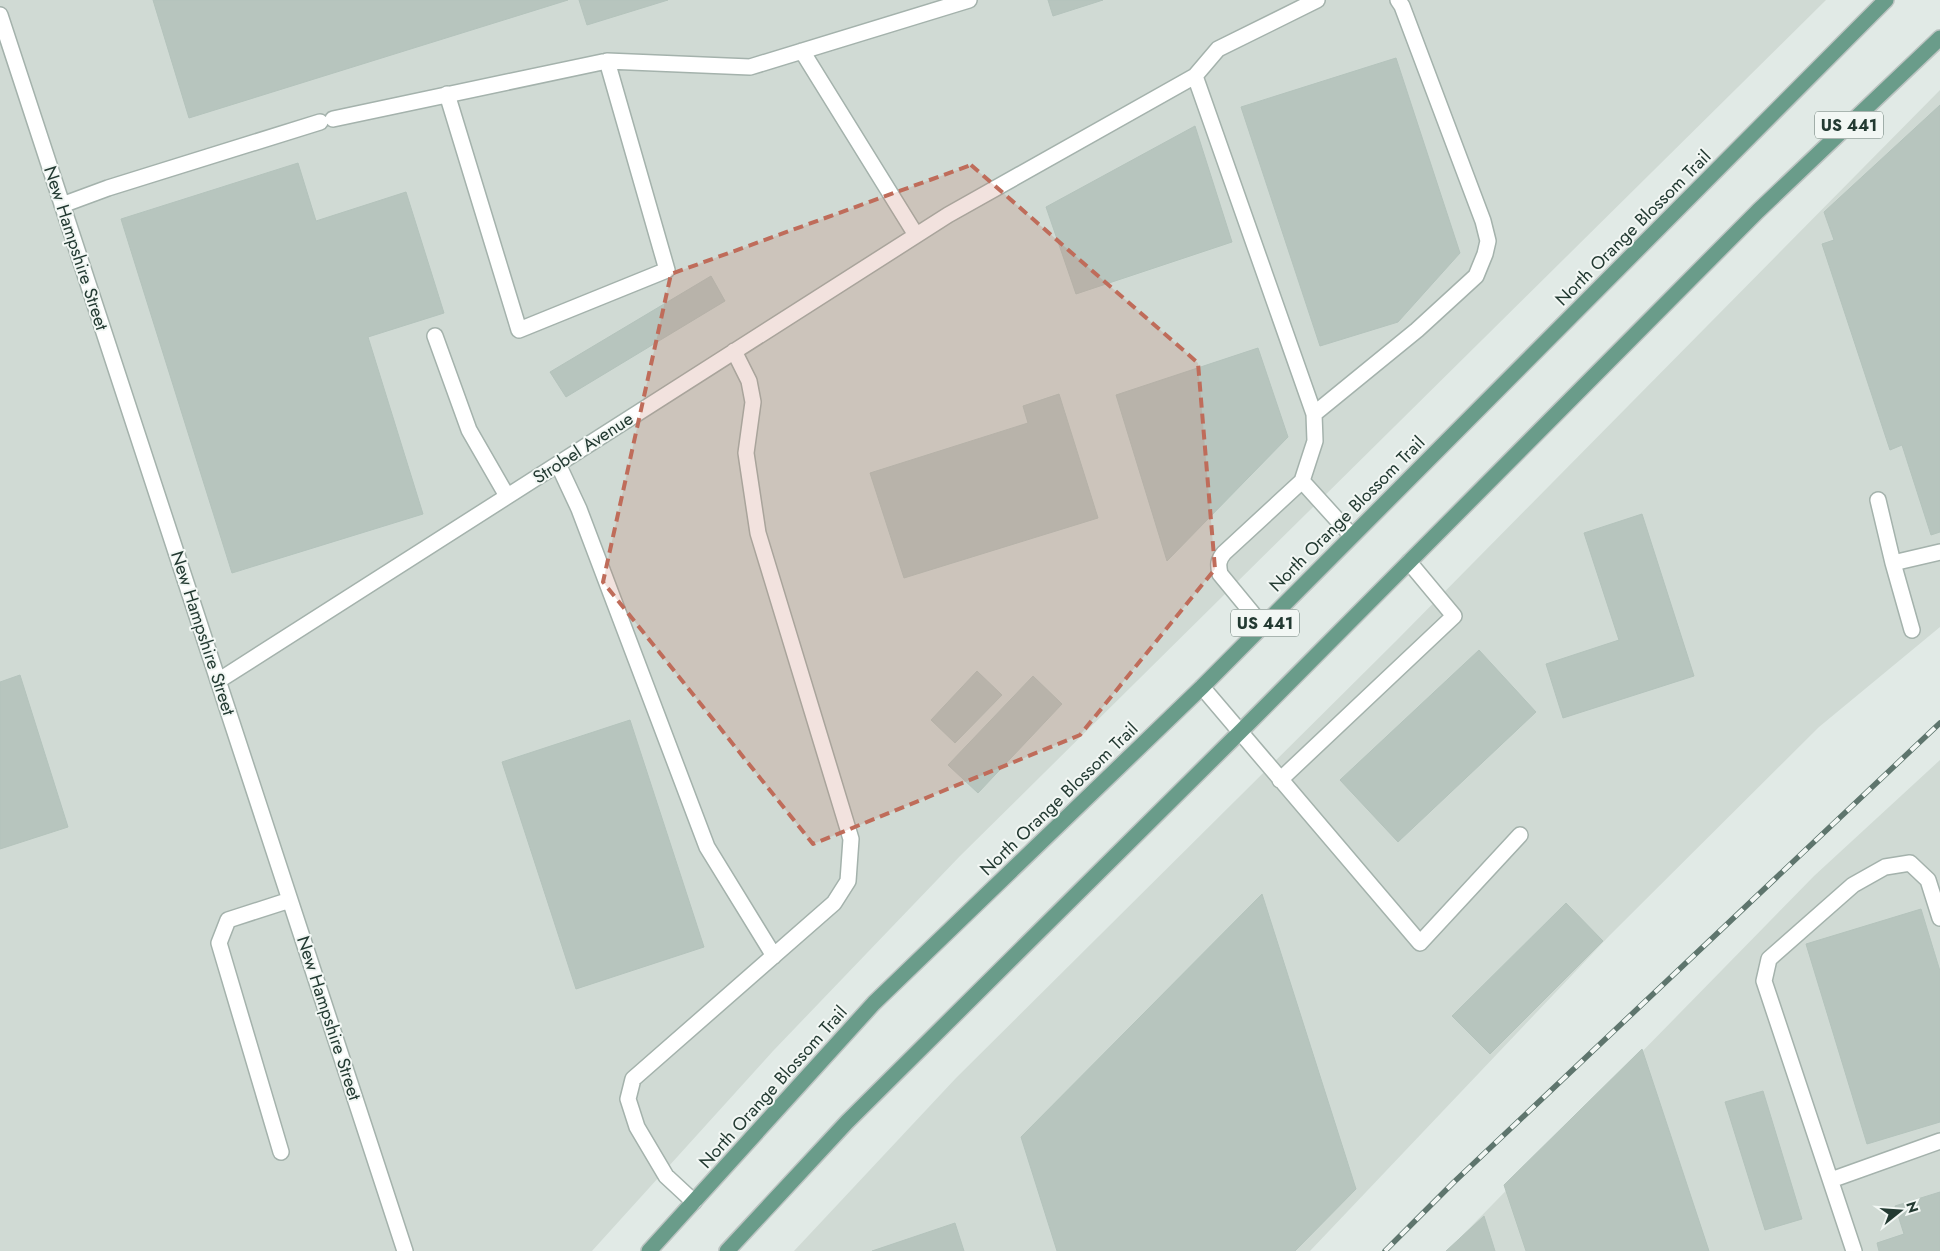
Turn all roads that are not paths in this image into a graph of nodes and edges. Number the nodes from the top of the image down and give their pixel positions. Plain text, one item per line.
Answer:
1 (969, 0) edge
2 (1317, 0) edge
3 (1398, 0) edge
4 (1886, 0) edge
5 (0, 15) edge
6 (1940, 38) edge
7 (802, 51) junction
8 (607, 61) junction
9 (1196, 76) junction
10 (447, 94) junction
11 (62, 205) junction
12 (916, 235) junction
13 (435, 336) dead end
14 (734, 351) junction
15 (1314, 414) junction
16 (558, 464) junction
17 (1302, 481) junction
18 (508, 496) junction
19 (1878, 500) dead end
20 (1351, 535) junction
21 (1940, 552) edge
22 (1409, 562) junction
23 (1893, 563) junction
24 (1262, 626) junction
25 (1912, 630) dead end
26 (218, 681) junction
27 (1202, 687) junction
28 (1240, 732) junction
29 (1280, 780) junction
30 (1520, 836) dead end
31 (290, 900) junction
32 (1940, 918) edge
33 (774, 956) junction
34 (1940, 1141) edge
35 (281, 1152) dead end
36 (1831, 1180) junction
37 (694, 1202) junction
38 (405, 1251) edge
39 (649, 1251) edge
40 (727, 1251) edge
41 (1854, 1251) edge

1 - 7 street
2 - 9 street
3 - 15 street
4 - 20 main road, North Orange Blossom Trail / US 441
5 - 11 street, New Hampshire Street
6 - 22 main road, US 441
7 - 8 street
7 - 12 street
8 - 10 street
8 - 10 street
9 - 12 street, Strobel Avenue
9 - 15 street
10 - 11 street
11 - 26 street, New Hampshire Street
12 - 14 street, Strobel Avenue
13 - 18 street
14 - 16 street, Strobel Avenue
14 - 33 street
15 - 17 street
16 - 18 street, Strobel Avenue
16 - 33 street
17 - 20 street
17 - 24 street
18 - 26 street, Strobel Avenue
19 - 23 street
20 - 24 main road, North Orange Blossom Trail / US 441
21 - 23 street
22 - 28 main road, US 441
22 - 29 street
23 - 25 street
24 - 27 main road, North Orange Blossom Trail / US 441
26 - 31 street, New Hampshire Street
27 - 28 street
27 - 37 main road, North Orange Blossom Trail / US 441
28 - 29 street
28 - 40 main road, US 441
29 - 30 street
31 - 35 street
31 - 38 street, New Hampshire Street
32 - 36 street
33 - 37 street
34 - 36 street
36 - 41 street
37 - 39 main road, North Orange Blossom Trail / US 441

